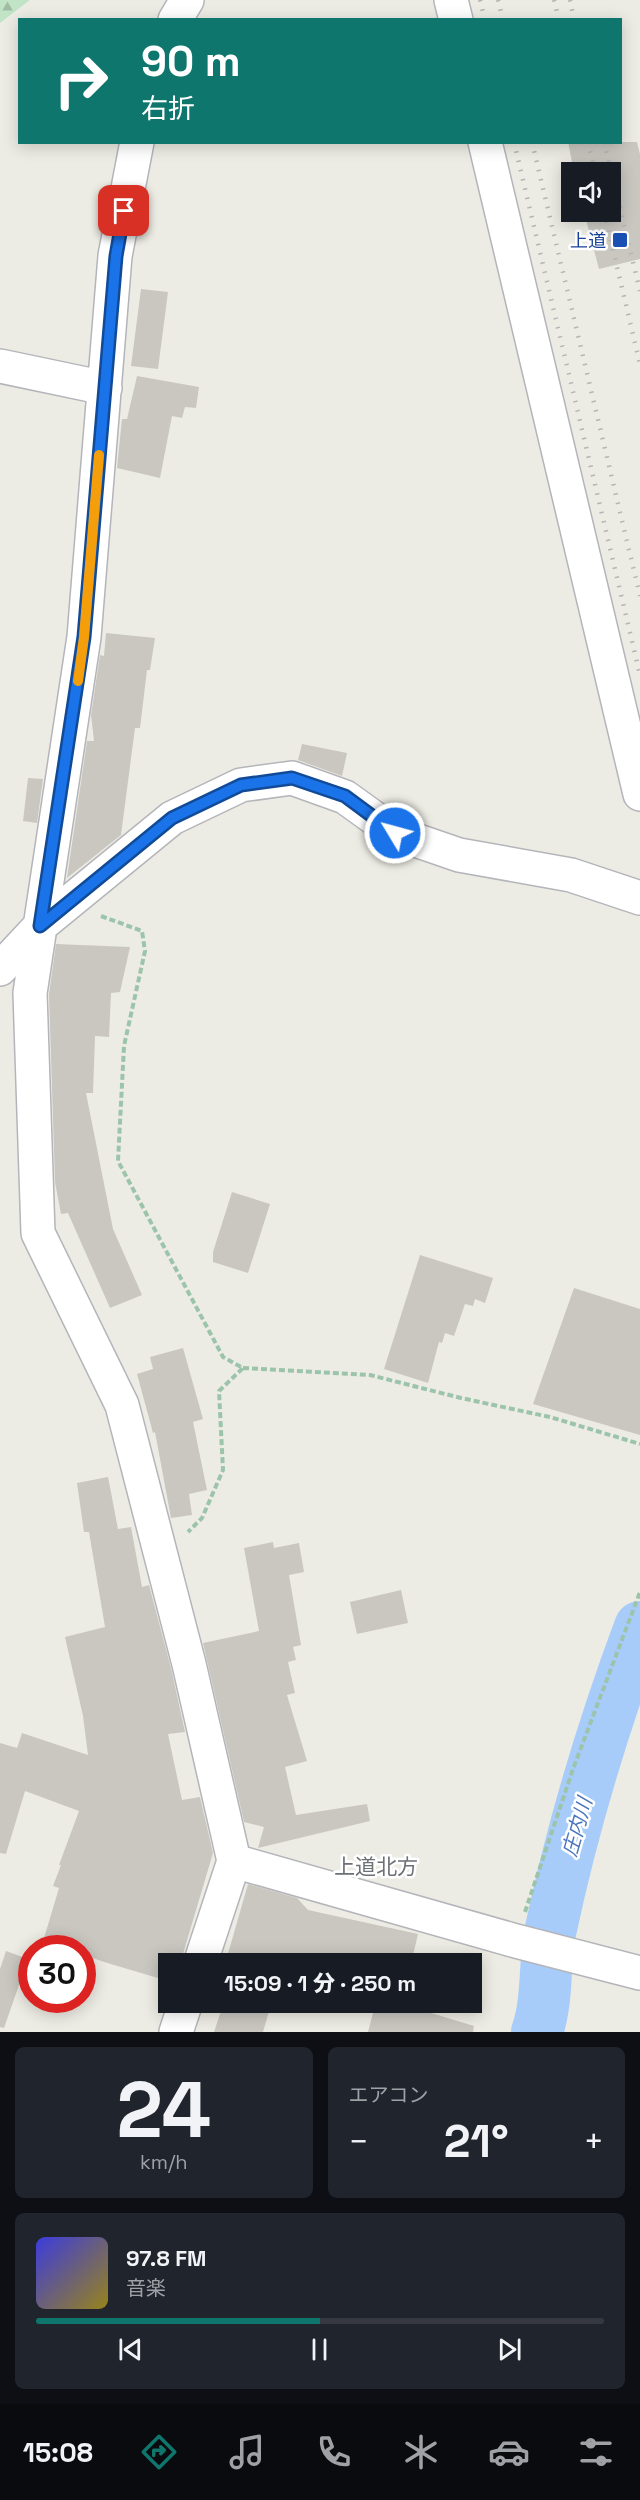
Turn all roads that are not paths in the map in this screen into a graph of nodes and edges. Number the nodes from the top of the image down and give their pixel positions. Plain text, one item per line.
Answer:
1 (187, 0) edge
2 (451, 0) edge
3 (176, 18) edge
4 (456, 18) edge
5 (136, 144) edge
6 (485, 144) edge
7 (0, 366) edge
8 (105, 388) junction
9 (640, 794) edge
10 (640, 898) edge
11 (40, 926) junction
12 (0, 969) edge
13 (234, 1861) junction
14 (204, 1953) edge
15 (640, 1973) edge
16 (182, 2013) edge
17 (176, 2032) edge

1 - 3 street
2 - 4 street
5 - 8 street
6 - 9 street
7 - 8 street
8 - 11 street
10 - 11 street
11 - 12 street
11 - 13 street
13 - 14 street
13 - 15 street
16 - 17 street

